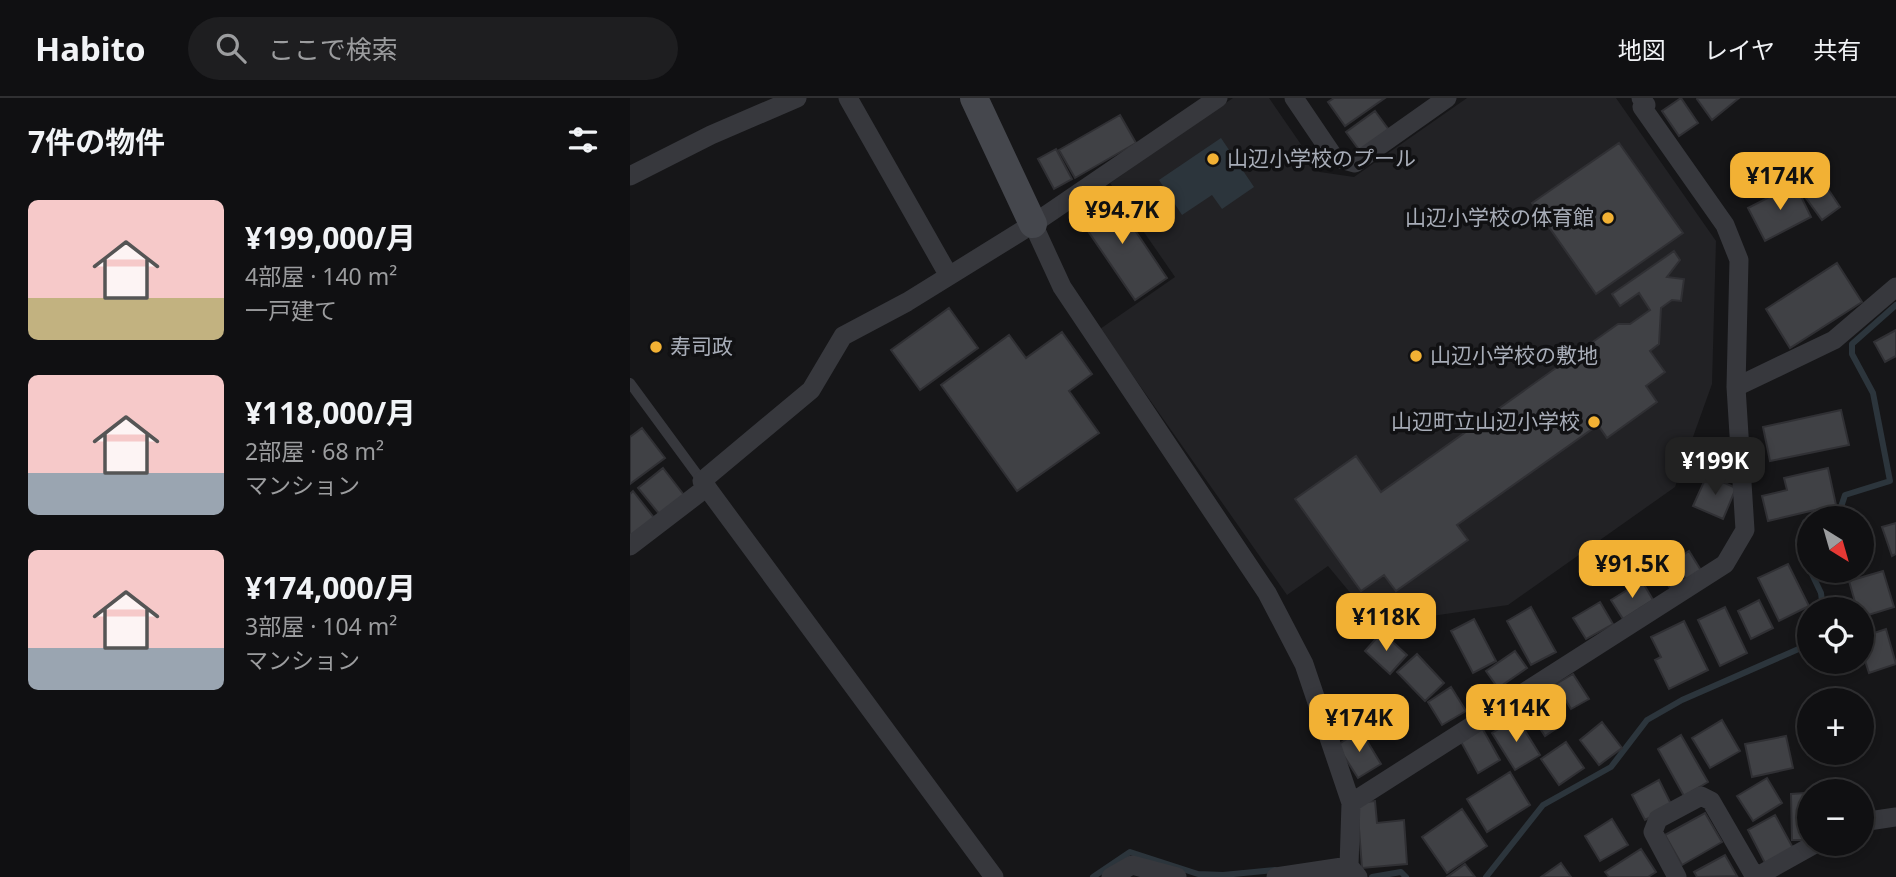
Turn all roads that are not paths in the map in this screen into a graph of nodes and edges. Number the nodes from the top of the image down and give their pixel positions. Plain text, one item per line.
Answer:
1 (797, 98) edge
2 (848, 98) edge
3 (974, 98) edge
4 (1218, 98) edge
5 (1294, 98) edge
6 (1447, 98) edge
7 (1648, 100) edge
8 (630, 176) edge
9 (1033, 224) junction
10 (949, 276) junction
11 (1896, 287) edge
12 (630, 383) edge
13 (1736, 387) junction
14 (704, 484) junction
15 (630, 546) edge
16 (1351, 803) junction
17 (1896, 817) edge
18 (1874, 820) edge
19 (1797, 854) edge
20 (1353, 872) edge
21 (994, 877) edge
22 (1111, 877) edge
23 (1177, 877) edge
24 (1276, 877) edge
25 (1677, 877) edge
26 (1756, 877) edge

1 - 8 street
2 - 10 street
3 - 9 street
4 - 9 street
5 - 6 street
7 - 13 street
9 - 10 street
9 - 16 street
10 - 14 street
11 - 13 street
12 - 14 lane
13 - 16 street
14 - 15 street
14 - 21 street
16 - 20 street
17 - 18 street
19 - 26 street
20 - 24 street
22 - 23 street
25 - 26 street

